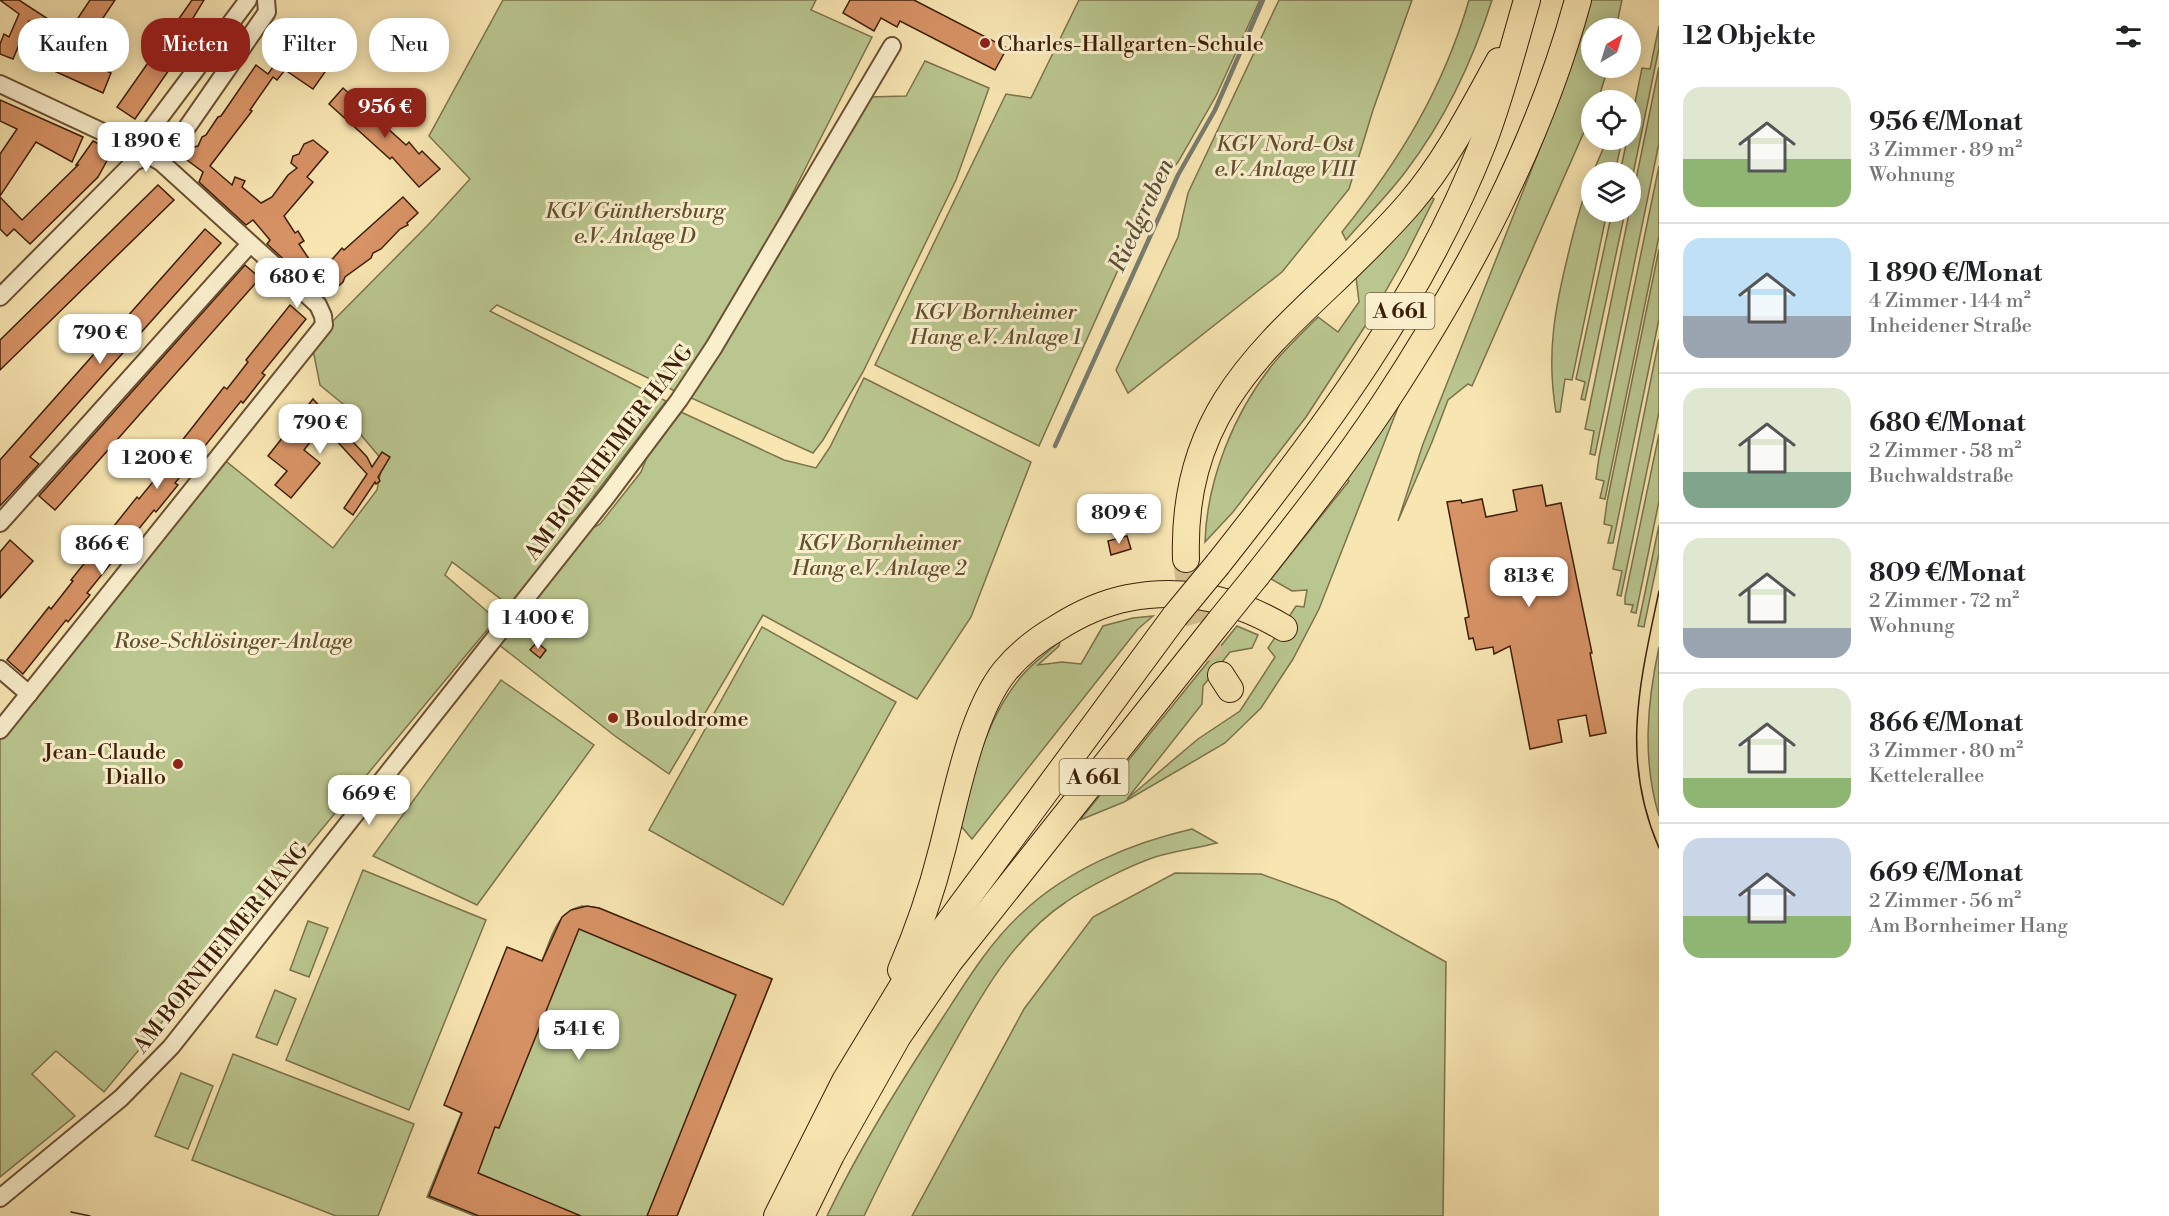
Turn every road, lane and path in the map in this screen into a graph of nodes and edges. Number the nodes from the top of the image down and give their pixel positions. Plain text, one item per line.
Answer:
1 (248, 0) edge
2 (266, 0) edge
3 (1527, 0) edge
4 (1578, 0) edge
5 (1520, 24) junction
6 (892, 46) dead end
7 (0, 84) edge
8 (143, 151) junction
9 (250, 244) junction
10 (0, 297) edge
11 (0, 523) edge
12 (1186, 559) tunnel mouth
13 (1284, 628) dead end
14 (0, 669) edge
15 (29, 694) junction
16 (0, 730) edge
17 (879, 1022) junction
18 (0, 1198) edge
19 (777, 1216) edge
20 (801, 1216) edge

1 - 8 street
2 - 8 street
3 - 5 highway, A 661
4 - 20 highway, A 661, bridge
5 - 12 highway
5 - 17 highway, A 661, bridge
6 - 18 street, AM BORNHEIMER HANG
7 - 8 street
8 - 9 street
8 - 10 street
9 - 11 street
9 - 15 street
13 - 17 highway
14 - 15 street
15 - 16 street
17 - 19 highway, A 661

